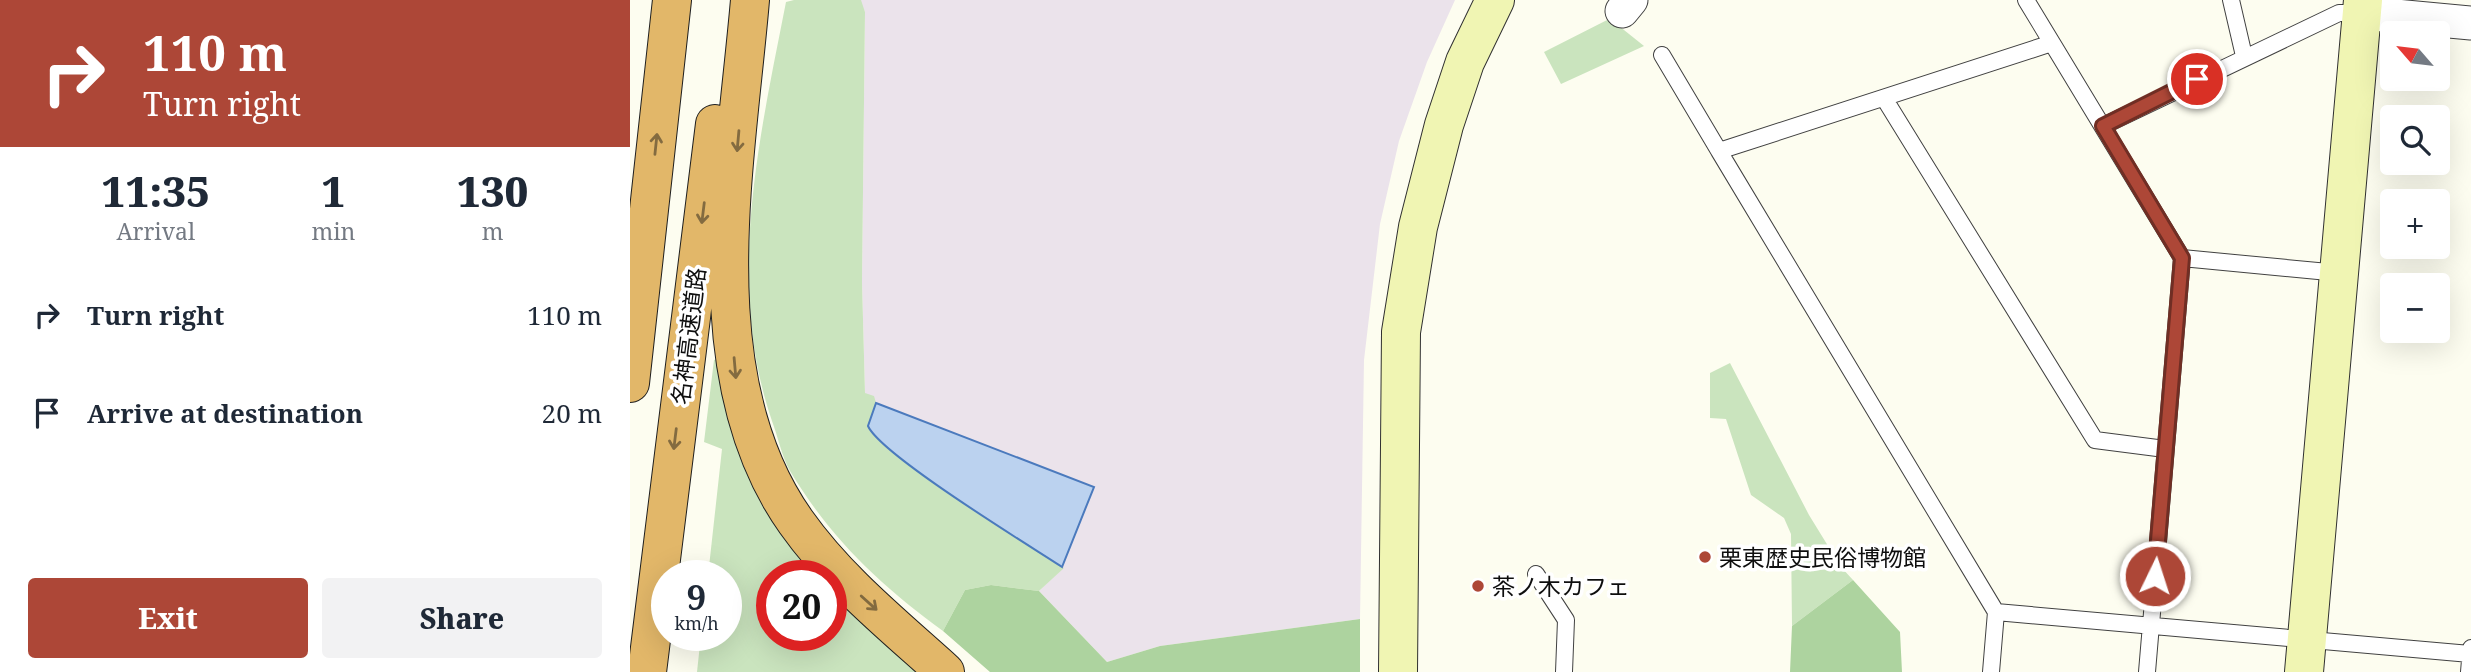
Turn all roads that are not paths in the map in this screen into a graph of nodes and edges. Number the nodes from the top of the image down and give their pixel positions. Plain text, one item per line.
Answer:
1 (672, 0) edge
2 (731, 0) edge
3 (750, 0) edge
4 (1495, 0) edge
5 (2026, 0) edge
6 (2231, 0) edge
7 (2363, 6) edge
8 (2471, 23) edge
9 (2052, 43) junction
10 (1662, 55) dead end
11 (2244, 56) junction
12 (1884, 98) junction
13 (2103, 126) junction
14 (1719, 151) junction
15 (2182, 258) junction
16 (2339, 273) junction
17 (630, 383) edge
18 (2165, 449) junction
19 (1536, 574) dead end
20 (1996, 612) junction
21 (2151, 627) junction
22 (2471, 648) edge
23 (2470, 654) edge
24 (2305, 656) edge
25 (647, 672) edge
26 (945, 672) edge
27 (1398, 672) edge
28 (1564, 672) edge
29 (1991, 672) edge
30 (2147, 672) edge
31 (2469, 672) edge

17 -> 1 highway
2 -> 25 highway, 名神高速道路
3 -> 26 highway
4 - 27 street
5 - 9 lane
6 - 11 lane
7 - 8 street
7 - 11 lane
7 - 16 street
9 - 12 lane
9 - 13 lane
10 - 14 lane
11 - 13 lane
12 - 14 lane
12 - 18 lane
13 - 15 lane
14 - 20 lane
15 - 16 lane
15 - 18 lane
16 - 24 street
18 - 21 lane
19 - 28 lane
20 - 21 lane
20 - 29 lane
21 - 24 lane
21 - 30 lane
22 - 23 lane
23 - 24 lane
23 - 31 lane

